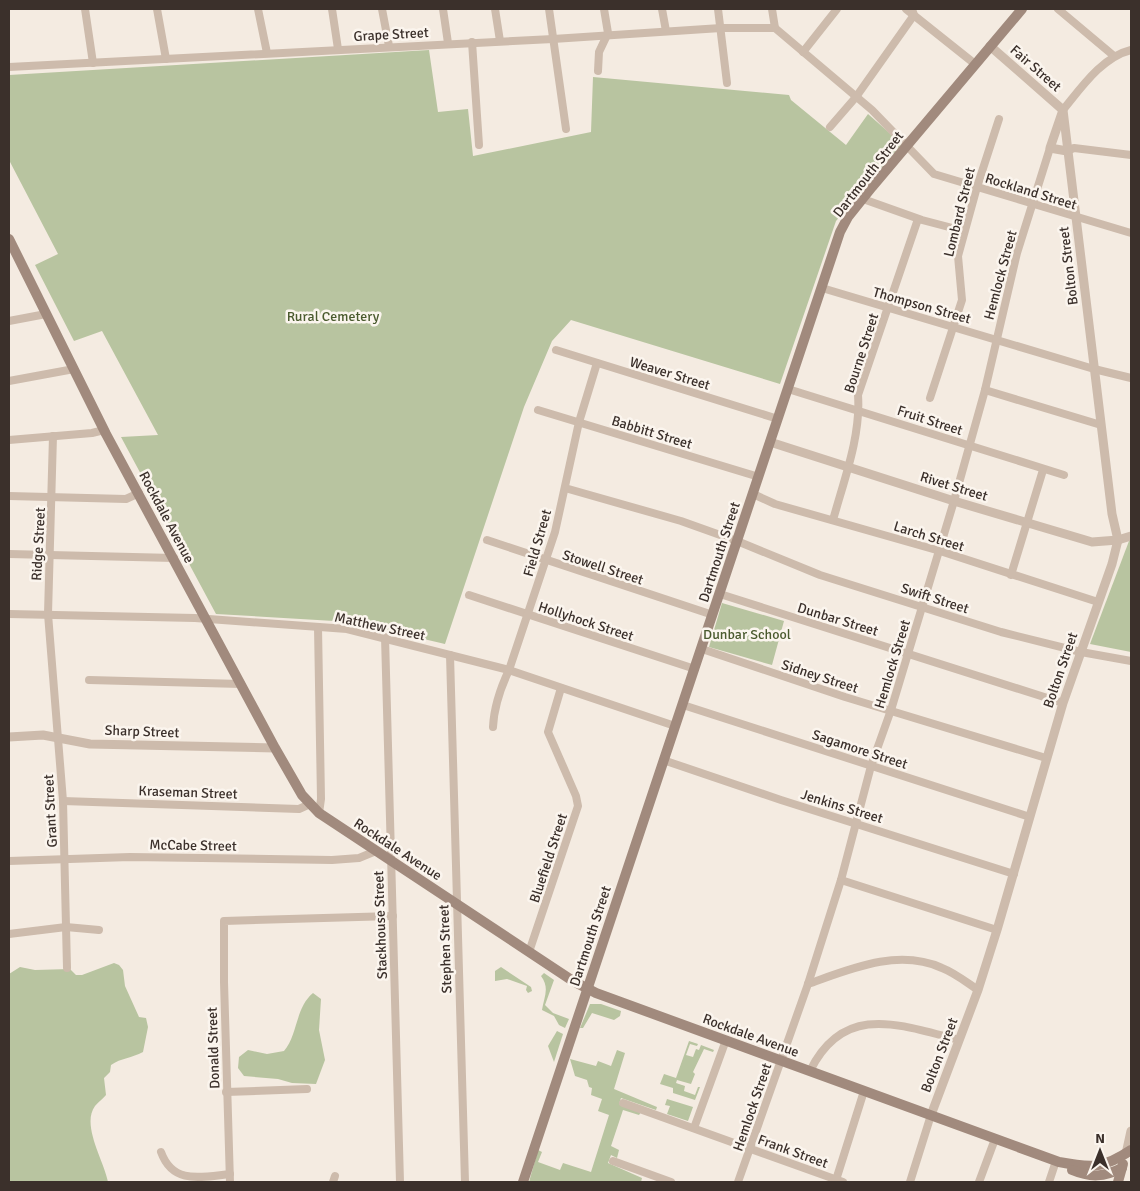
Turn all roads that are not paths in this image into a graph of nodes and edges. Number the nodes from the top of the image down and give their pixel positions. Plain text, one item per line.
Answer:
1 (85, 9) edge
2 (157, 9) edge
3 (258, 9) edge
4 (332, 9) edge
5 (382, 9) edge
6 (443, 9) edge
7 (495, 9) edge
8 (549, 9) edge
9 (604, 9) edge
10 (662, 9) edge
11 (718, 9) edge
12 (772, 9) edge
13 (827, 9) edge
14 (837, 9) edge
15 (906, 9) edge
16 (1022, 9) edge
17 (1058, 9) edge
18 (913, 12) edge
19 (830, 18) junction
20 (721, 28) junction
21 (774, 28) junction
22 (666, 31) junction
23 (608, 34) junction
24 (553, 39) junction
25 (500, 41) junction
26 (472, 42) junction
27 (448, 43) junction
28 (390, 46) junction
29 (990, 46) junction
30 (338, 49) junction
31 (1131, 50) edge
32 (803, 52) junction
33 (266, 53) junction
34 (1114, 56) junction
35 (166, 59) junction
36 (93, 63) junction
37 (975, 64) junction
38 (9, 67) edge
39 (598, 71) dead end
40 (727, 83) dead end
41 (856, 97) junction
42 (1063, 110) junction
43 (999, 119) dead end
44 (830, 127) dead end
45 (566, 128) dead end
46 (480, 145) dead end
47 (906, 146) junction
48 (1050, 148) junction
49 (1067, 151) junction
50 (1131, 155) edge
51 (977, 187) junction
52 (863, 198) junction
53 (1034, 204) junction
54 (1076, 218) junction
55 (918, 219) junction
56 (964, 231) junction
57 (1131, 233) edge
58 (10, 244) edge
59 (822, 288) junction
60 (889, 309) junction
61 (46, 314) junction
62 (9, 321) edge
63 (952, 327) junction
64 (995, 340) junction
65 (556, 350) dead end
66 (597, 362) junction
67 (74, 369) junction
68 (1094, 369) junction
69 (1131, 378) edge
70 (9, 381) edge
71 (788, 389) junction
72 (985, 390) junction
73 (930, 398) dead end
74 (538, 410) dead end
75 (859, 410) junction
76 (778, 420) junction
77 (579, 422) junction
78 (1101, 425) junction
79 (104, 430) junction
80 (54, 436) junction
81 (9, 440) edge
82 (770, 442) junction
83 (970, 446) junction
84 (848, 467) junction
85 (1043, 470) junction
86 (1064, 475) dead end
87 (759, 477) junction
88 (565, 488) junction
89 (138, 493) junction
90 (753, 494) junction
91 (9, 496) edge
92 (53, 498) junction
93 (954, 501) junction
94 (833, 520) junction
95 (1028, 523) junction
96 (1131, 536) edge
97 (486, 540) dead end
98 (1118, 540) junction
99 (737, 541) junction
100 (940, 552) junction
101 (9, 554) edge
102 (50, 555) junction
103 (174, 558) junction
104 (546, 561) junction
105 (1011, 575) junction
106 (720, 594) junction
107 (469, 595) dead end
108 (1098, 602) junction
109 (923, 606) junction
110 (9, 614) edge
111 (48, 614) junction
112 (527, 615) junction
113 (713, 615) junction
114 (207, 619) junction
115 (318, 627) junction
116 (385, 638) junction
117 (702, 649) junction
118 (52, 652) joint
119 (1081, 652) junction
120 (450, 655) junction
121 (907, 655) junction
122 (1131, 660) edge
123 (695, 669) junction
124 (509, 670) junction
125 (89, 680) dead end
126 (241, 684) junction
127 (561, 688) junction
128 (1063, 703) junction
129 (683, 705) junction
130 (891, 710) junction
131 (675, 726) junction
132 (493, 727) dead end
133 (9, 736) edge
134 (57, 737) junction
135 (275, 748) junction
136 (1046, 758) junction
137 (663, 760) junction
138 (870, 766) junction
139 (63, 801) junction
140 (310, 804) junction
141 (319, 813) junction
142 (1030, 817) junction
143 (855, 822) junction
144 (376, 851) junction
145 (65, 858) junction
146 (9, 861) edge
147 (391, 861) junction
148 (1014, 874) junction
149 (841, 880) junction
150 (456, 904) junction
151 (392, 916) junction
152 (66, 927) junction
153 (99, 930) dead end
154 (998, 930) junction
155 (9, 934) edge
156 (529, 952) junction
157 (66, 968) dead end
158 (808, 984) junction
159 (587, 989) junction
160 (978, 990) junction
161 (726, 1040) junction
162 (959, 1040) junction
163 (781, 1060) junction
164 (810, 1071) junction
165 (307, 1089) dead end
166 (864, 1091) junction
167 (226, 1092) junction
168 (623, 1103) dead end
169 (931, 1115) junction
170 (694, 1128) junction
171 (1131, 1131) edge
172 (995, 1139) junction
173 (750, 1149) junction
174 (161, 1152) dead end
175 (1128, 1152) edge
176 (613, 1161) dead end
177 (1059, 1162) junction
178 (1122, 1168) junction
179 (1089, 1176) junction
180 (230, 1178) edge
181 (839, 1181) edge
182 (400, 1182) edge
183 (465, 1182) edge
184 (523, 1182) edge
185 (671, 1182) edge
186 (738, 1182) edge
187 (910, 1182) edge
188 (979, 1182) edge
189 (1049, 1182) edge
190 (1102, 1182) edge
191 (1118, 1182) edge

1 - 36 street
2 - 35 street
3 - 33 street
4 - 30 street
5 - 28 street
6 - 27 street
7 - 25 street
8 - 24 street
9 - 23 street
10 - 22 street
11 - 20 street
12 - 21 street
13 - 19 street
14 - 19 street
15 - 18 street
16 - 29 main road, Dartmouth Street
17 - 34 street
18 - 37 street
18 - 41 street
19 - 32 street
20 - 21 street, Grape Street
20 - 22 street, Grape Street
20 - 40 street
21 - 32 street, Rockland Street
22 - 23 street, Grape Street
23 - 24 street, Grape Street
23 - 39 street
24 - 25 street, Grape Street
24 - 45 street
25 - 26 street, Grape Street
26 - 27 street, Grape Street
26 - 46 street
27 - 28 street, Grape Street
28 - 30 street, Grape Street
29 - 37 main road, Dartmouth Street
29 - 42 street, Fair Street
30 - 33 street, Grape Street
31 - 34 street
32 - 41 street, Rockland Street
33 - 35 street, Grape Street
34 - 42 street
35 - 36 street, Grape Street
36 - 38 street, Grape Street
37 - 47 main road, Dartmouth Street
41 - 44 street
41 - 47 street, Rockland Street
42 - 48 street, Fair Street
42 - 49 street, Fair Street
43 - 51 street, Lombard Street
47 - 51 street, Rockland Street
47 - 52 main road, Dartmouth Street
48 - 49 street
48 - 53 street, Hemlock Street
49 - 50 street
49 - 54 street, Bolton Street
51 - 53 street, Rockland Street
51 - 56 street, Lombard Street
52 - 55 street
52 - 59 main road, Dartmouth Street
53 - 54 street, Rockland Street
53 - 64 street, Hemlock Street
54 - 57 street, Rockland Street
54 - 68 street, Bolton Street
55 - 56 street
55 - 60 street, Bourne Street
56 - 63 street, Lombard Street
58 - 61 main road, Rockdale Avenue
59 - 60 street, Thompson Street
59 - 71 main road, Dartmouth Street
60 - 63 street, Thompson Street
60 - 75 street, Bourne Street
61 - 62 street
61 - 67 main road, Rockdale Avenue
63 - 64 street, Thompson Street
63 - 73 street, Lombard Street
64 - 68 street, Thompson Street
64 - 72 street, Hemlock Street
65 - 66 street, Weaver Street
66 - 76 street, Weaver Street
66 - 77 street, Field Street
67 - 70 street
67 - 79 main road, Rockdale Avenue
68 - 69 street, Thompson Street
68 - 78 street, Bolton Street
71 - 75 street, Fruit Street
71 - 76 main road, Dartmouth Street
72 - 78 street
72 - 83 street, Hemlock Street
74 - 77 street, Babbitt Street
75 - 83 street, Fruit Street
75 - 84 street, Bourne Street
76 - 82 main road, Dartmouth Street
77 - 87 street, Babbitt Street
77 - 88 street, Field Street
78 - 98 street, Bolton Street
79 - 80 street
79 - 89 main road, Rockdale Avenue
80 - 81 street
80 - 92 street, Ridge Street
82 - 84 street, Rivet Street
82 - 87 main road, Dartmouth Street
83 - 85 street, Fruit Street
83 - 93 street, Hemlock Street
84 - 93 street, Rivet Street
84 - 94 street, Bourne Street
85 - 86 street, Fruit Street
85 - 95 street
87 - 90 main road, Dartmouth Street
88 - 99 street, Swift Street
88 - 104 street, Field Street
89 - 92 street
89 - 103 main road, Rockdale Avenue
90 - 94 street, Larch Street
90 - 99 main road, Dartmouth Street
91 - 92 street
92 - 102 street, Ridge Street
93 - 95 street, Rivet Street
93 - 100 street, Hemlock Street
94 - 100 street, Larch Street
95 - 98 street, Rivet Street
95 - 105 street
96 - 98 street, Rivet Street
97 - 104 street, Stowell Street
98 - 108 street, Bolton Street
99 - 106 main road, Dartmouth Street
99 - 109 street, Swift Street
100 - 105 street, Larch Street
100 - 109 street, Hemlock Street
101 - 102 street
102 - 103 street
102 - 111 street, Ridge Street
103 - 114 main road, Rockdale Avenue
104 - 112 street, Field Street
104 - 113 street, Stowell Street
105 - 108 street, Larch Street
106 - 113 main road, Dartmouth Street
106 - 121 street, Dunbar Street
107 - 112 street, Hollyhock Street
108 - 119 street, Bolton Street
109 - 119 street, Swift Street
109 - 121 street, Hemlock Street
110 - 111 street, Matthew Street
111 - 114 street, Matthew Street
111 - 118 street, Ridge Street
112 - 123 street, Hollyhock Street
112 - 124 street, Field Street
113 - 117 main road, Dartmouth Street
114 - 115 street, Matthew Street
114 - 126 main road, Rockdale Avenue
115 - 116 street, Matthew Street
115 - 141 street
116 - 120 street, Matthew Street
116 - 147 street, Stackhouse Street
117 - 123 main road, Dartmouth Street
117 - 130 street, Sidney Street
118 - 134 street, Grant Street
119 - 122 street, Swift Street
119 - 128 street, Bolton Street
120 - 124 street, Matthew Street
120 - 150 street, Stephen Street
121 - 128 street, Dunbar Street
121 - 130 street, Hemlock Street
123 - 129 main road, Dartmouth Street
124 - 127 street, Matthew Street
124 - 132 street, Field Street
125 - 126 street
126 - 135 main road, Rockdale Avenue
127 - 131 street, Matthew Street
127 - 156 street, Bluefield Street
128 - 136 street, Bolton Street
129 - 131 main road, Dartmouth Street
129 - 138 street, Sagamore Street
130 - 136 street, Sidney Street
130 - 138 street, Hemlock Street
131 - 137 main road, Dartmouth Street
133 - 134 street, Sharp Street
134 - 135 street, Sharp Street
134 - 139 street, Grant Street
135 - 140 main road, Rockdale Avenue
136 - 142 street, Bolton Street
137 - 143 street, Jenkins Street
137 - 159 main road, Dartmouth Street
138 - 142 street, Sagamore Street
138 - 143 street, Hemlock Street
139 - 140 street, Kraseman Street
139 - 145 street, Grant Street
140 - 141 main road, Rockdale Avenue
141 - 144 main road, Rockdale Avenue
142 - 148 street, Bolton Street
143 - 148 street, Jenkins Street
143 - 149 street, Hemlock Street
144 - 145 street, McCabe Street
144 - 147 main road, Rockdale Avenue
145 - 146 street, McCabe Street
145 - 152 street, Grant Street
147 - 150 main road, Rockdale Avenue
147 - 151 street, Stackhouse Street
148 - 154 street, Bolton Street
149 - 154 street
149 - 158 street, Hemlock Street
150 - 156 main road, Rockdale Avenue
150 - 183 street, Stephen Street
151 - 167 street, Donald Street
151 - 182 street, Stackhouse Street
152 - 153 street
152 - 155 street
152 - 157 street, Grant Street
154 - 160 street, Bolton Street
156 - 159 main road, Rockdale Avenue
158 - 160 street
158 - 163 street, Hemlock Street
159 - 161 main road, Rockdale Avenue
159 - 184 main road, Dartmouth Street
160 - 162 street, Bolton Street
161 - 163 main road, Rockdale Avenue
161 - 170 street
162 - 164 street
162 - 169 street, Bolton Street
163 - 164 main road, Rockdale Avenue
163 - 173 street, Hemlock Street
164 - 166 main road, Rockdale Avenue
165 - 167 street
166 - 169 main road, Rockdale Avenue
166 - 181 street
167 - 180 street, Donald Street
168 - 170 street, Frank Street
169 - 172 main road, Rockdale Avenue
169 - 187 street, Bolton Street
170 - 173 street, Frank Street
171 - 175 street
172 - 177 main road, Rockdale Avenue
172 - 188 street
173 - 181 street, Frank Street
173 - 186 street, Hemlock Street
174 - 180 street
175 - 177 main road, Rockdale Avenue
175 - 178 main road
176 - 185 street
177 - 179 main road, Rockdale Avenue
177 - 189 street
178 - 179 main road
178 - 191 main road
179 - 190 main road, Rockdale Avenue

